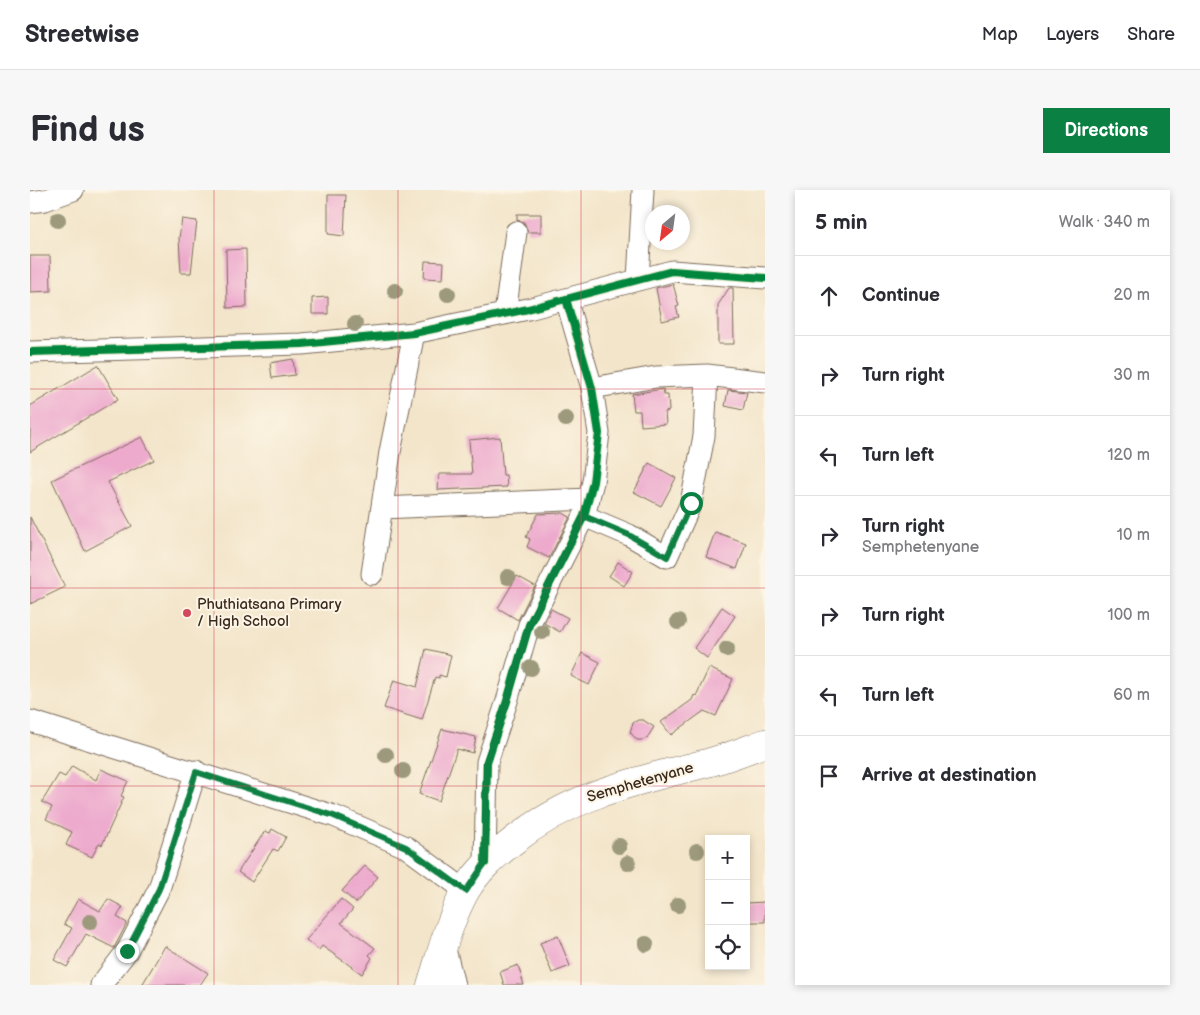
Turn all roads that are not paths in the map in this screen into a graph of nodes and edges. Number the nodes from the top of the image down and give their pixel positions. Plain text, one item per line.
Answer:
1 (73, 190) edge
2 (643, 190) edge
3 (30, 202) edge
4 (516, 232) dead end
5 (765, 278) edge
6 (638, 280) junction
7 (566, 299) junction
8 (505, 314) junction
9 (414, 333) junction
10 (30, 352) edge
11 (707, 375) junction
12 (765, 382) edge
13 (592, 388) junction
14 (586, 507) junction
15 (382, 508) junction
16 (372, 574) dead end
17 (30, 720) edge
18 (765, 743) edge
19 (196, 772) junction
20 (485, 863) junction
21 (466, 891) junction
22 (444, 945) junction
23 (101, 985) edge
24 (431, 985) edge
25 (454, 985) edge

1 - 3 street
2 - 6 street
4 - 8 street
5 - 6 street
6 - 7 street
7 - 8 street
7 - 13 street
8 - 9 street
9 - 10 street
9 - 15 street
11 - 12 street
11 - 13 street
11 - 14 street
13 - 14 street
14 - 15 street
14 - 20 street
15 - 16 street
17 - 19 street
18 - 20 main road, Semphetenyane
19 - 21 street
19 - 23 street
20 - 21 main road, Semphetenyane
21 - 22 main road, Semphetenyane
22 - 24 main road, Semphetenyane
22 - 25 street

